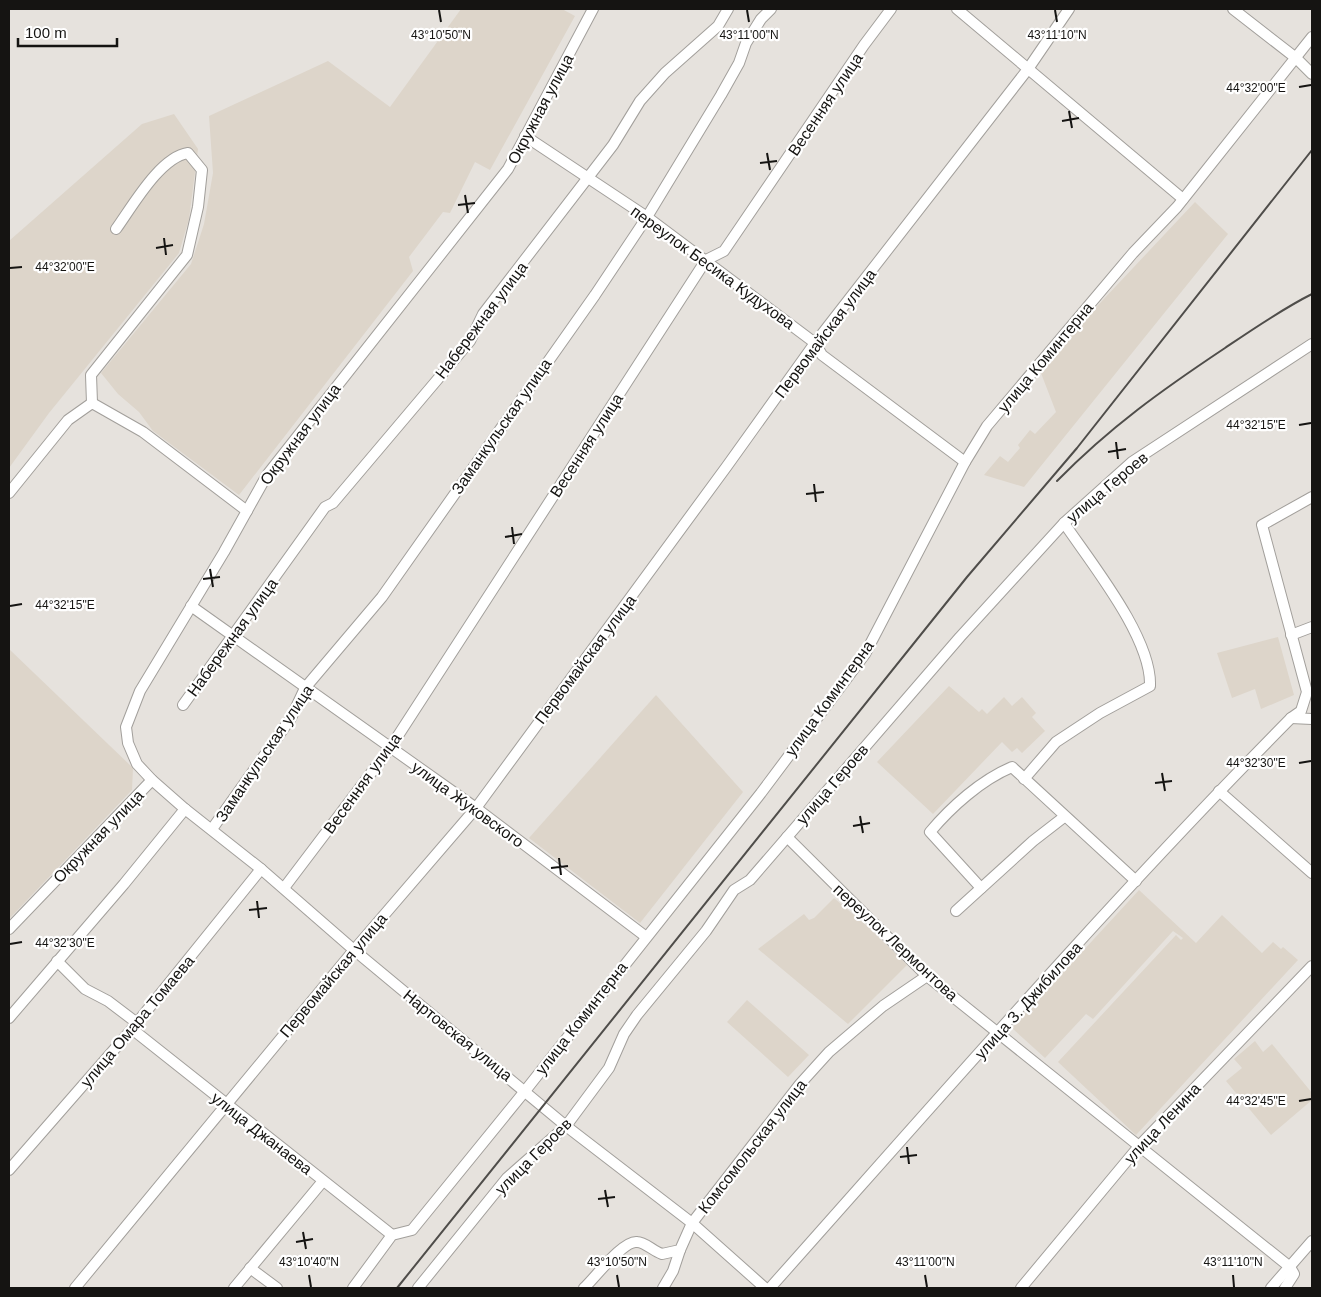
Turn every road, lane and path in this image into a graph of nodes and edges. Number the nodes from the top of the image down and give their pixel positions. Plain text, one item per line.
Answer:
1 (593, 9) edge
2 (728, 9) edge
3 (771, 9) edge
4 (892, 9) edge
5 (957, 9) edge
6 (1069, 9) edge
7 (1233, 9) edge
8 (1312, 37) edge
9 (1296, 58) junction
10 (1028, 69) junction
11 (1312, 74) edge
12 (525, 136) junction
13 (587, 177) junction
14 (1183, 199) junction
15 (647, 217) junction
16 (116, 229) dead end
17 (706, 260) junction
18 (815, 343) junction
19 (1312, 344) edge
20 (92, 402) junction
21 (964, 462) junction
22 (9, 492) edge
23 (1312, 497) edge
24 (248, 511) junction
25 (1064, 524) junction
26 (192, 606) junction
27 (1312, 627) edge
28 (1292, 635) junction
29 (233, 636) junction
30 (305, 688) junction
31 (183, 705) dead end
32 (1291, 718) junction
33 (1312, 718) edge
34 (390, 748) junction
35 (1024, 779) junction
36 (152, 780) junction
37 (1219, 791) junction
38 (476, 808) junction
39 (185, 809) junction
40 (1064, 817) junction
41 (212, 829) junction
42 (786, 837) junction
43 (261, 869) junction
44 (1312, 873) edge
45 (1136, 881) junction
46 (284, 888) junction
47 (981, 888) junction
48 (956, 911) dead end
49 (9, 929) edge
50 (645, 936) junction
51 (354, 950) junction
52 (57, 961) junction
53 (1312, 966) edge
54 (927, 976) junction
55 (9, 1018) edge
56 (134, 1026) junction
57 (997, 1034) junction
58 (525, 1091) junction
59 (225, 1104) junction
60 (566, 1126) junction
61 (1140, 1145) junction
62 (9, 1170) edge
63 (323, 1181) junction
64 (692, 1224) junction
65 (392, 1235) junction
66 (1312, 1241) edge
67 (680, 1250) junction
68 (1290, 1267) junction
69 (250, 1268) junction
70 (75, 1288) edge
71 (234, 1288) edge
72 (277, 1288) edge
73 (353, 1288) edge
74 (418, 1288) edge
75 (584, 1288) edge
76 (663, 1288) edge
77 (765, 1288) edge
78 (770, 1288) edge
79 (1021, 1288) edge
80 (1271, 1288) edge
81 (1285, 1288) edge

1 - 12 street, Окружная улица
2 - 13 street, Набережная улица
3 - 15 street, Заманкульская улица
4 - 17 street, Весенняя улица
5 - 10 street
6 - 10 street, Первомайская улица
7 - 9 street
8 - 9 street, улица Коминтерна
9 - 11 street
9 - 14 street, улица Коминтерна
10 - 14 street
10 - 18 street, Первомайская улица
12 - 13 street, переулок Бесика Кудухова
12 - 24 street, Окружная улица
13 - 15 street, переулок Бесика Кудухова
13 - 29 street, Набережная улица
14 - 21 street, улица Коминтерна
15 - 17 street, переулок Бесика Кудухова
15 - 30 street, Заманкульская улица
16 - 20 street
17 - 18 street, переулок Бесика Кудухова
17 - 34 street, Весенняя улица
18 - 21 street, переулок Бесика Кудухова
18 - 38 street, Первомайская улица
19 - 25 street, улица Героев
20 - 22 street
20 - 24 street
21 - 50 street, улица Коминтерна
23 - 28 street, улица З. Джибилова
24 - 26 street, Окружная улица
25 - 35 street
25 - 42 street, улица Героев
26 - 29 street, улица Жуковского
26 - 36 street, Окружная улица
27 - 28 street
28 - 32 street, улица З. Джибилова
29 - 30 street, улица Жуковского
29 - 31 street, Набережная улица
30 - 34 street, улица Жуковского
30 - 41 street, Заманкульская улица
32 - 33 street
32 - 37 street, улица З. Джибилова
34 - 38 street, улица Жуковского
34 - 46 street, Весенняя улица
35 - 40 street
35 - 47 street
36 - 39 street, Нартовская улица
36 - 49 street, Окружная улица
37 - 44 street
37 - 45 street, улица З. Джибилова
38 - 50 street, улица Жуковского
38 - 51 street, Первомайская улица
39 - 41 street, Нартовская улица
39 - 52 street
40 - 45 street
40 - 47 street
41 - 43 street, Нартовская улица
42 - 54 street, переулок Лермонтова
42 - 60 street, улица Героев
43 - 46 street, Нартовская улица
43 - 56 street, улица Омара Томаева
45 - 57 street, улица З. Джибилова
46 - 51 street, Нартовская улица
47 - 48 street
50 - 58 street, улица Коминтерна
51 - 58 street, Нартовская улица
51 - 59 street, Первомайская улица
52 - 55 street
52 - 56 street, улица Джанаева
53 - 61 street, улица Ленина
54 - 57 street, переулок Лермонтова
54 - 64 street, Комсомольская улица
56 - 59 street, улица Джанаева
56 - 62 street, улица Омара Томаева
57 - 61 street, переулок Лермонтова
57 - 78 street, улица З. Джибилова
58 - 60 street, Нартовская улица
58 - 65 street, улица Коминтерна
59 - 63 street, улица Джанаева
59 - 70 street, Первомайская улица
60 - 64 street, Нартовская улица
60 - 74 street, улица Героев
61 - 68 street, переулок Лермонтова
61 - 79 street, улица Ленина
63 - 65 street, улица Джанаева
63 - 69 street
64 - 67 street, Комсомольская улица
64 - 77 street, Нартовская улица
65 - 73 street
66 - 68 street
67 - 75 street
67 - 76 street, Комсомольская улица
68 - 80 street
68 - 81 street
69 - 71 street
69 - 72 street

